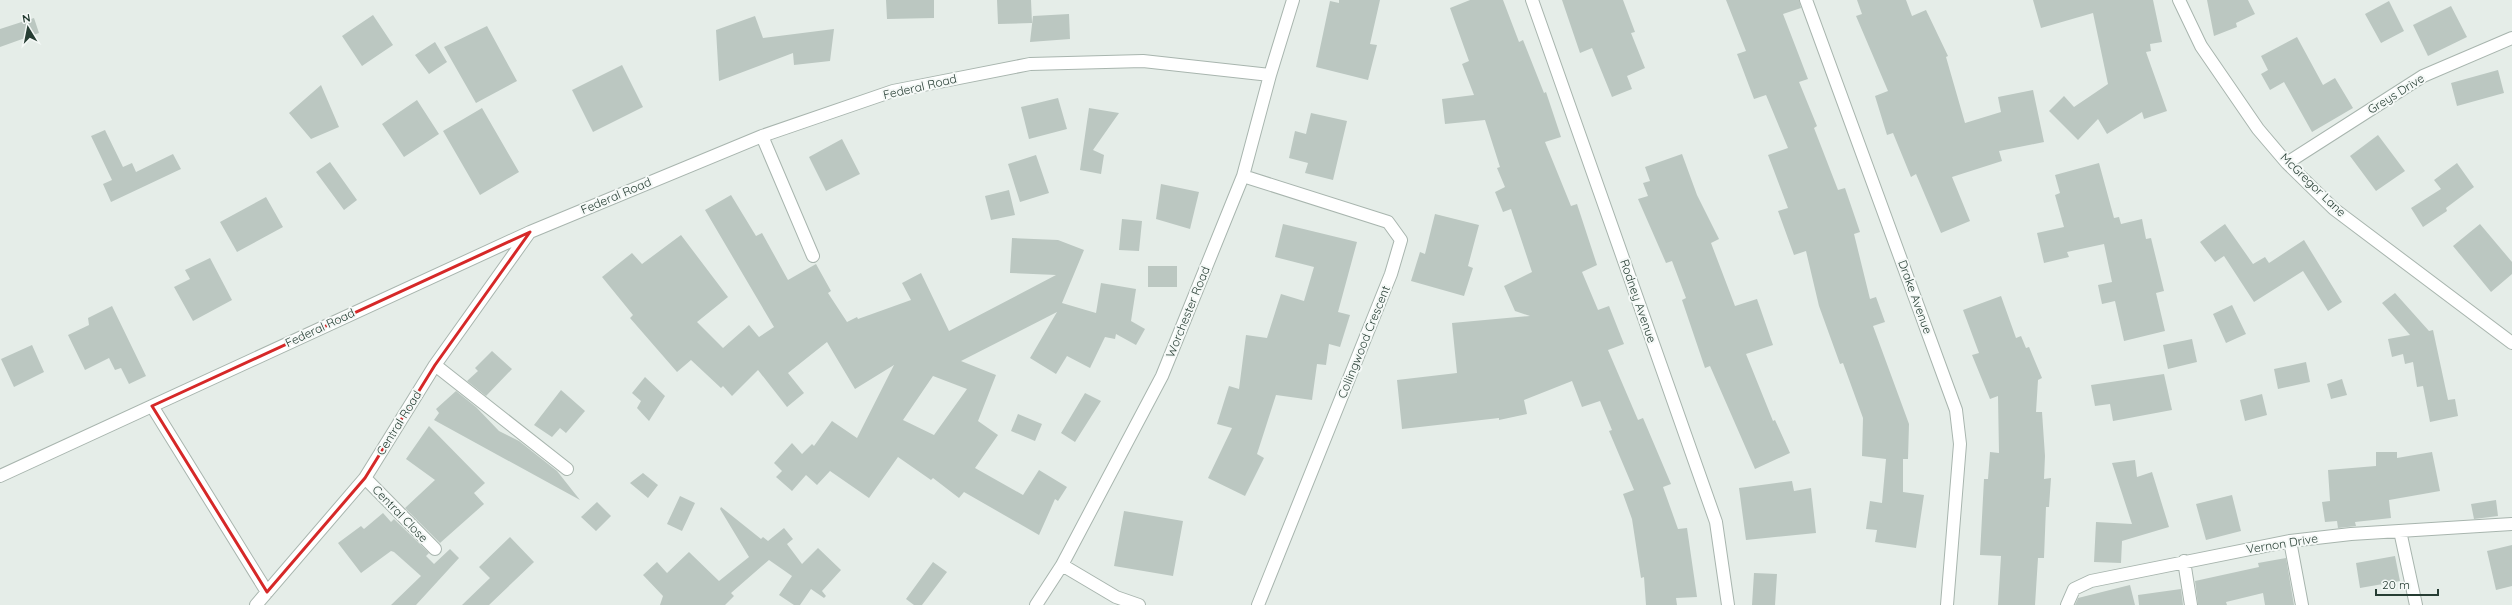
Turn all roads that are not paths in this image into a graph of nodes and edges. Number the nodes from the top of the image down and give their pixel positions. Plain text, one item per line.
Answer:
1 (1293, 0) edge
2 (1532, 0) edge
3 (1806, 0) edge
4 (2179, 0) edge
5 (2512, 38) edge
6 (1270, 75) junction
7 (762, 136) junction
8 (2287, 163) junction
9 (1243, 176) junction
10 (530, 232) junction
11 (813, 256) dead end
12 (2512, 343) edge
13 (435, 364) junction
14 (152, 406) junction
15 (567, 469) dead end
16 (0, 476) edge
17 (365, 478) junction
18 (2512, 524) edge
19 (2400, 531) junction
20 (2290, 541) junction
21 (435, 549) dead end
22 (2184, 561) junction
23 (1062, 565) junction
24 (267, 592) junction
25 (256, 605) edge
26 (1036, 605) edge
27 (1139, 605) edge
28 (1258, 605) edge
29 (1728, 605) edge
30 (1947, 605) edge
31 (2067, 605) edge
32 (2191, 605) edge
33 (2302, 605) edge
34 (2416, 605) edge

1 - 6 street, Worchester Road
2 - 29 street, Rodney Avenue
3 - 30 street, Drake Avenue
4 - 8 street, McGregor Lane
5 - 8 street, Greys Drive
6 - 7 street, Federal Road
6 - 9 street, Worchester Road
7 - 10 street, Federal Road
7 - 11 street
8 - 12 street, McGregor Lane
9 - 23 street, Worchester Road
9 - 28 street, Collingwood Crescent
10 - 13 street, Central Road
10 - 14 street, Federal Road
13 - 15 street
13 - 17 street, Central Road
14 - 16 street, Federal Road
14 - 24 street
17 - 21 street, Central Close
17 - 24 street, Central Road
18 - 19 street, Vernon Drive
19 - 20 street, Vernon Drive
19 - 34 street
20 - 22 street, Vernon Drive
20 - 33 street
22 - 31 street, Vernon Drive
22 - 32 street
23 - 26 street, Worchester Road
23 - 27 street
24 - 25 street, Central Road

